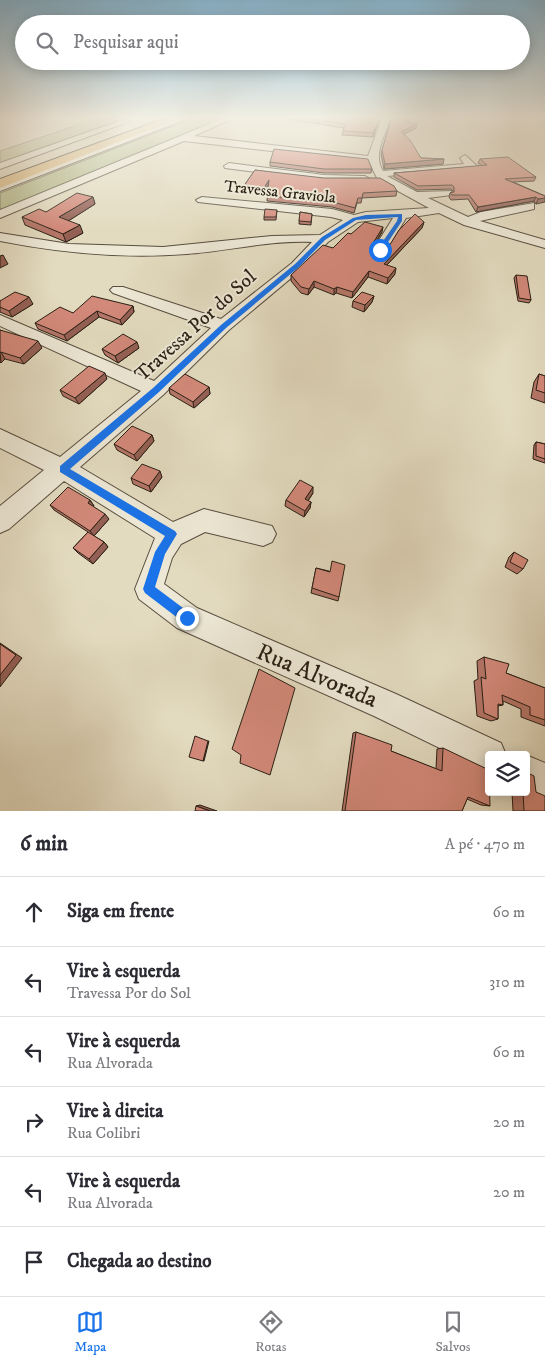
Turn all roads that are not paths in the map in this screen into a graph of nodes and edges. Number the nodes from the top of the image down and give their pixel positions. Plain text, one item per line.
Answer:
1 (29, 156) edge
2 (58, 156) edge
3 (71, 156) edge
4 (124, 156) edge
5 (140, 156) edge
6 (337, 156) edge
7 (374, 156) edge
8 (465, 158) dead end
9 (132, 159) junction
10 (373, 160) junction
11 (0, 166) edge
12 (229, 166) dead end
13 (0, 172) edge
14 (381, 176) junction
15 (0, 186) edge
16 (447, 193) dead end
17 (415, 196) junction
18 (202, 200) dead end
19 (530, 206) dead end
20 (440, 209) junction
21 (0, 214) edge
22 (400, 215) junction
23 (354, 219) junction
24 (468, 222) junction
25 (0, 236) edge
26 (324, 239) junction
27 (545, 244) edge
28 (378, 253) edge
29 (118, 290) dead end
30 (0, 320) edge
31 (223, 326) junction
32 (156, 390) junction
33 (0, 438) edge
34 (63, 469) junction
35 (0, 521) edge
36 (172, 534) junction
37 (263, 534) dead end
38 (485, 753) edge
39 (530, 774) edge
40 (545, 781) edge

1 - 11 street
2 - 13 main road
3 - 15 main road
4 - 9 street
5 - 9 street
6 - 10 street
7 - 10 street
8 - 14 street
9 - 21 street
10 - 14 street
12 - 14 street
14 - 17 street
16 - 17 street
17 - 20 street
18 - 23 street, Travessa Graviola
19 - 24 street
20 - 22 street, Travessa Por do Sol
20 - 24 street
22 - 23 street, Travessa Por do Sol
22 - 28 street
23 - 26 street, Travessa Por do Sol
24 - 27 street
25 - 26 street
26 - 31 street, Travessa Por do Sol
29 - 31 street
30 - 32 street
31 - 32 street, Travessa Por do Sol
32 - 34 street, Travessa Por do Sol
33 - 34 street
34 - 35 street, Travessa Por do Sol
34 - 36 street
36 - 37 street
36 - 38 street, Rua Alvorada
39 - 40 street

